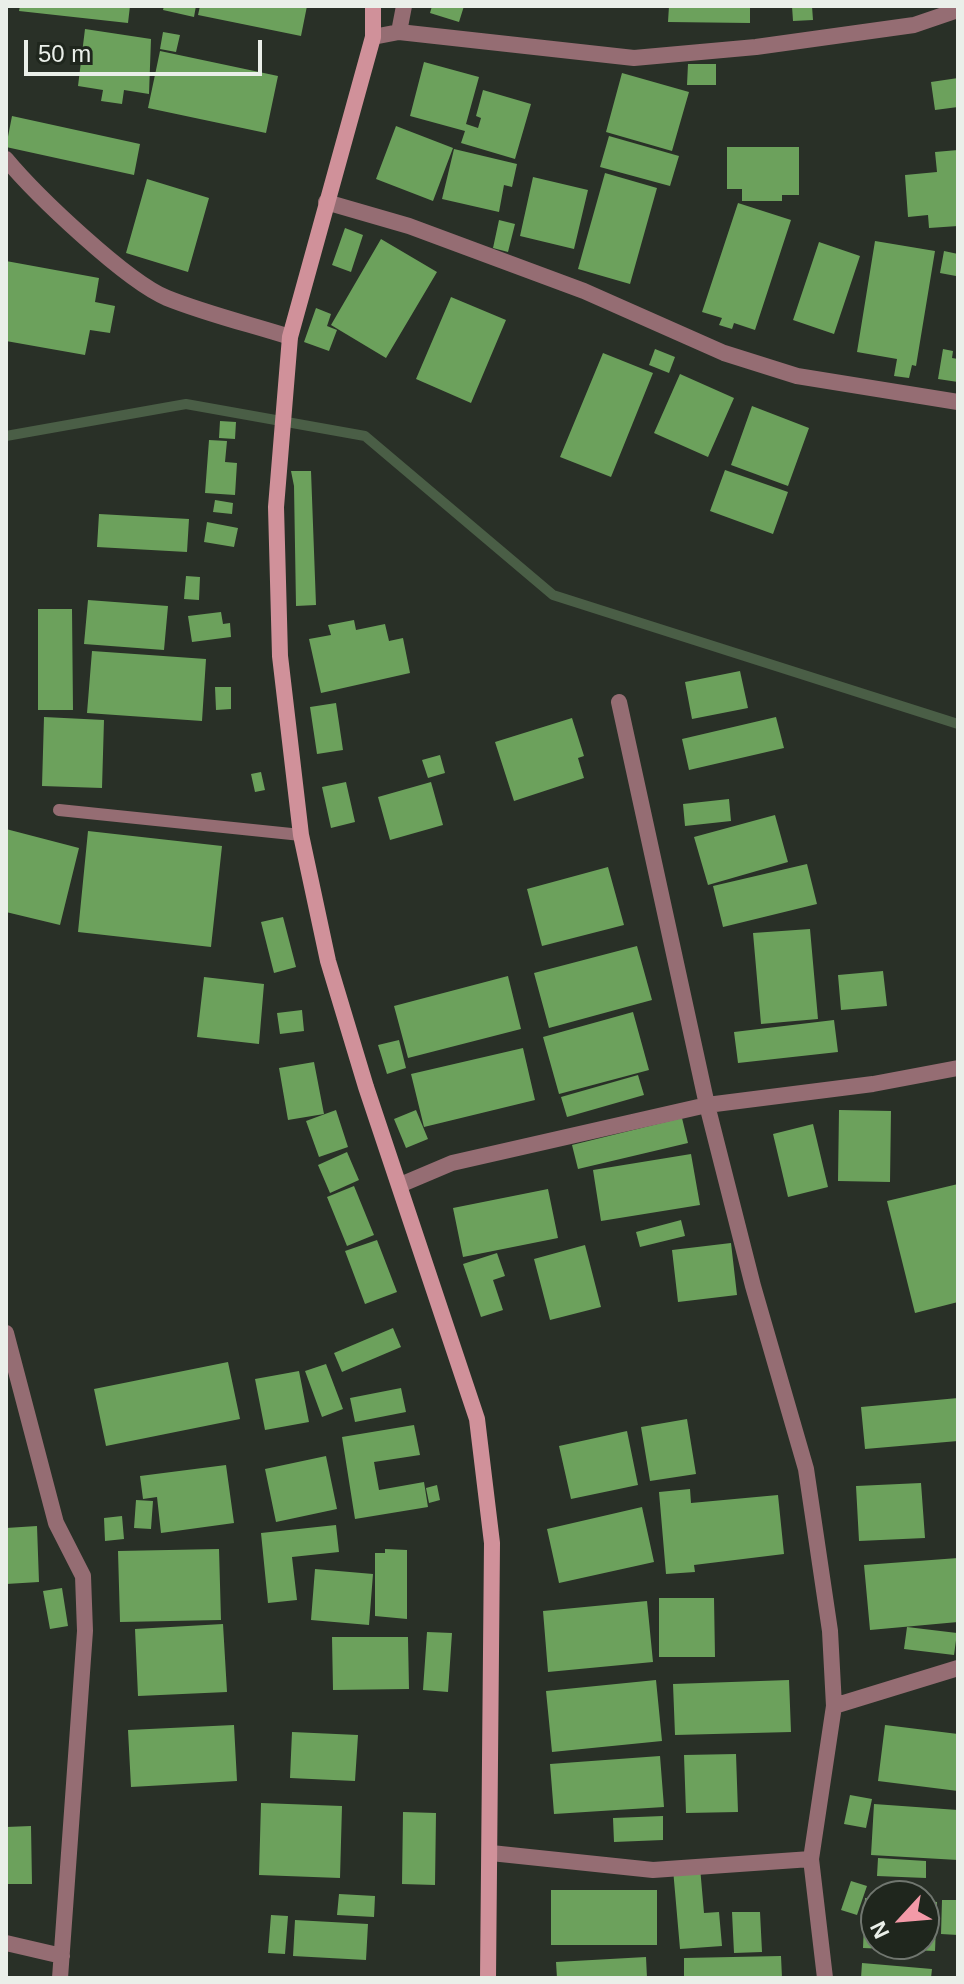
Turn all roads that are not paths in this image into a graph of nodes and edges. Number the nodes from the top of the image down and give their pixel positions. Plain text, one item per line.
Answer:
1 (373, 6) edge
2 (404, 6) edge
3 (958, 10) edge
4 (399, 32) junction
5 (373, 37) junction
6 (6, 159) edge
7 (326, 202) junction
8 (290, 337) junction
9 (958, 402) edge
10 (619, 702) dead end
11 (59, 810) dead end
12 (301, 835) junction
13 (958, 1068) edge
14 (707, 1105) junction
15 (400, 1185) junction
16 (6, 1333) edge
17 (958, 1668) edge
18 (834, 1706) junction
19 (491, 1853) junction
20 (811, 1859) junction
21 (6, 1943) edge
22 (62, 1956) junction
23 (60, 1978) edge
24 (488, 1978) edge
25 (825, 1978) edge

1 - 5 street
2 - 4 street
3 - 4 street
4 - 5 street
5 - 7 street
6 - 8 street
7 - 8 street
7 - 9 street
8 - 12 street
10 - 14 street
11 - 12 lane
12 - 15 street
13 - 14 street
14 - 15 street
14 - 18 street
15 - 19 street
16 - 22 street
17 - 18 street
18 - 20 street
19 - 20 street
19 - 24 street
20 - 25 street
21 - 22 street
22 - 23 street

